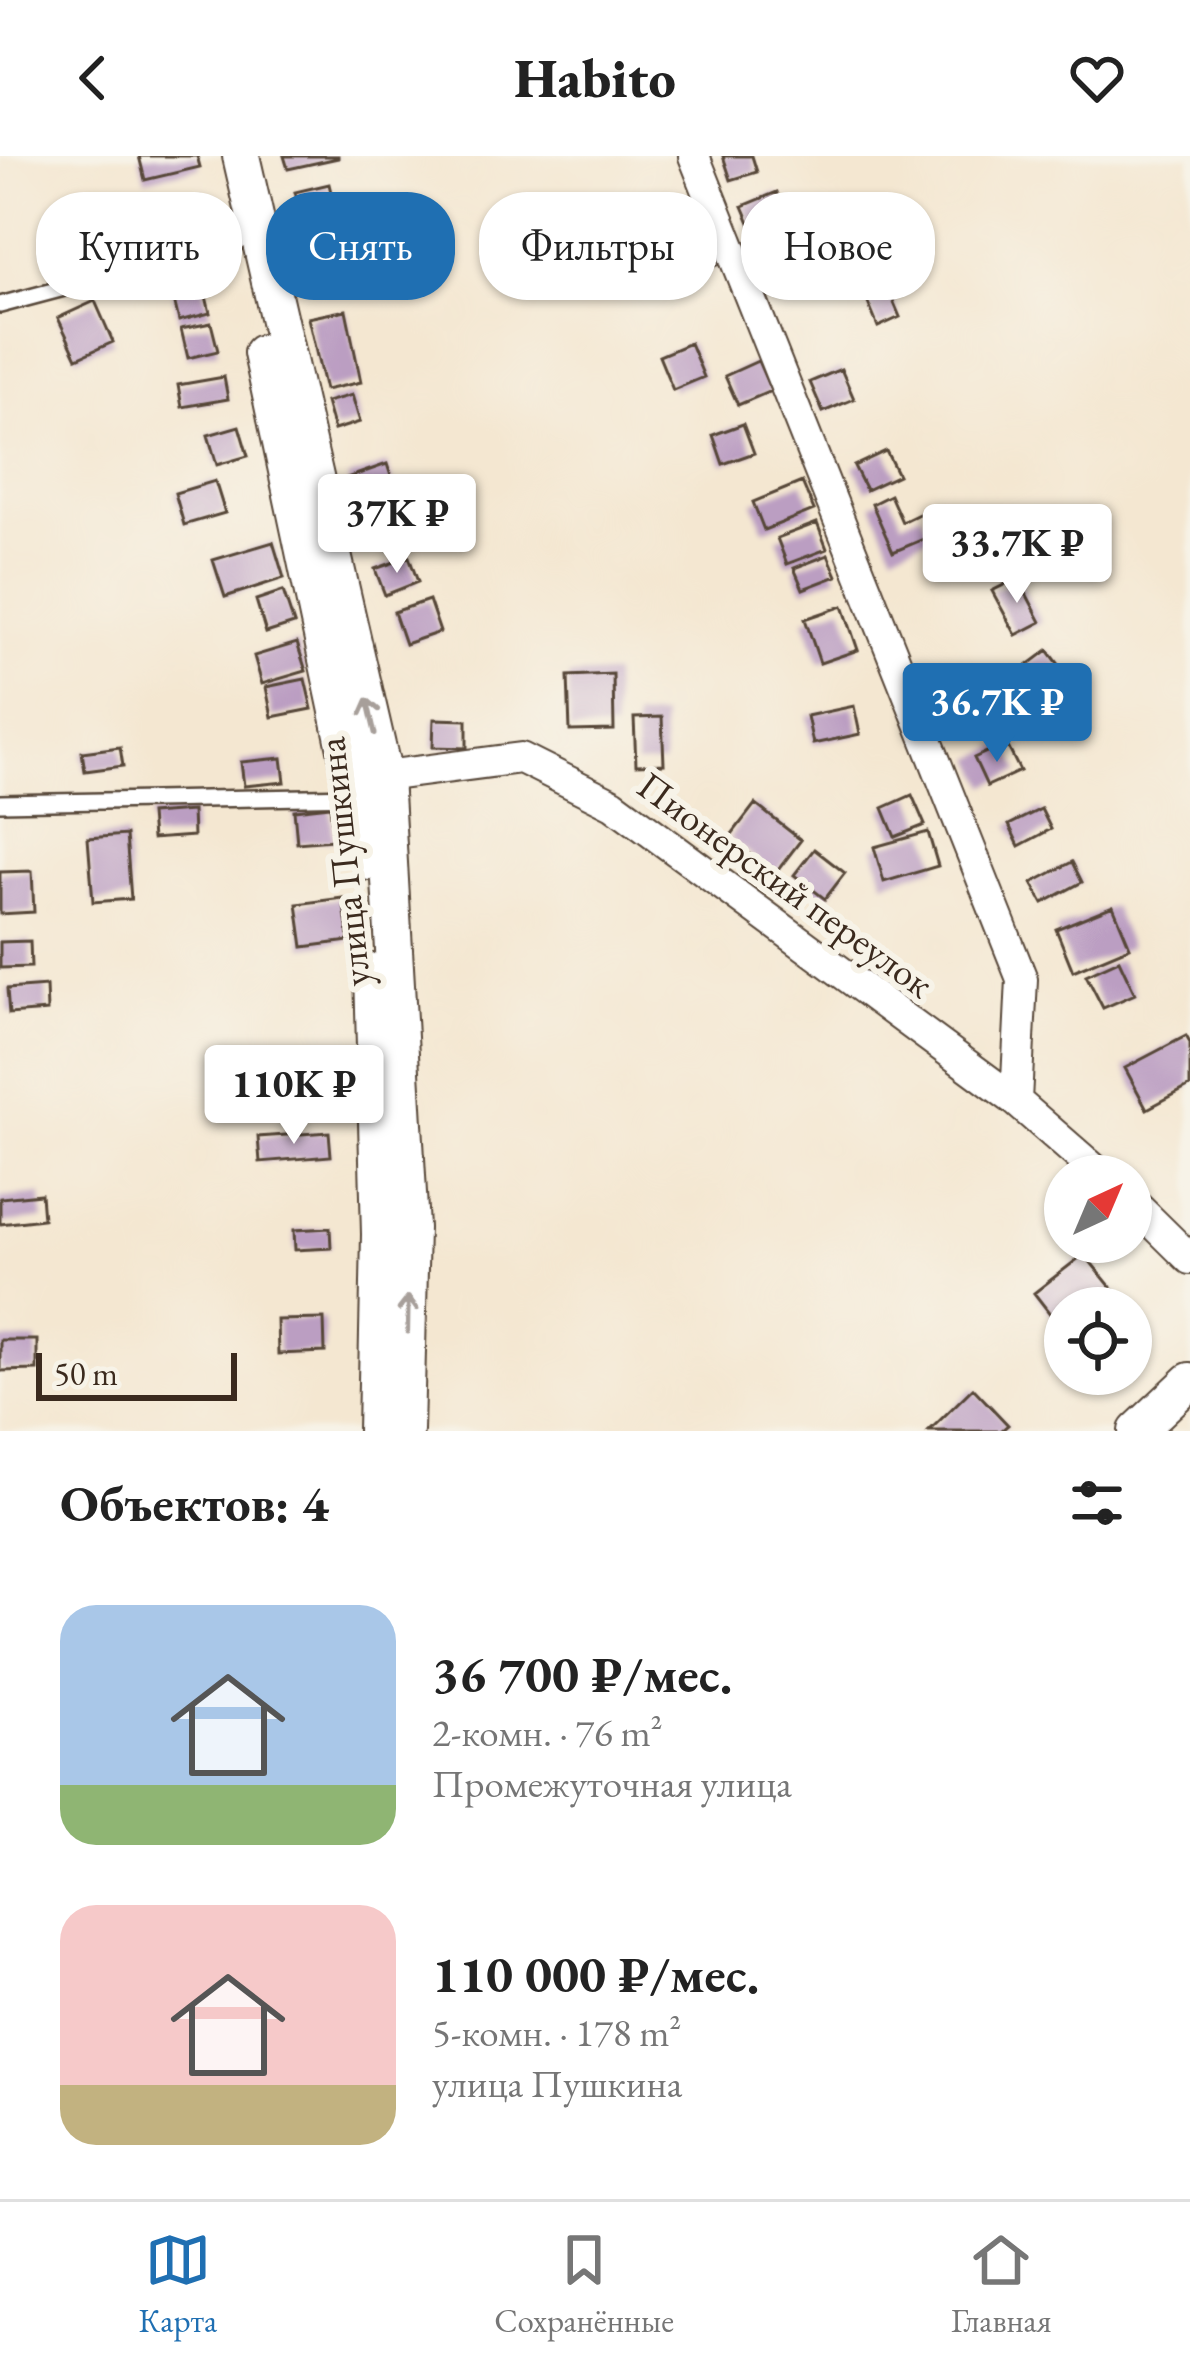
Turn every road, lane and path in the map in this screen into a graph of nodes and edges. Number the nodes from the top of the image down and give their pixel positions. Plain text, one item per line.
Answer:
1 (220, 156) edge
2 (242, 156) edge
3 (694, 156) edge
4 (228, 192) edge
5 (242, 258) edge
6 (36, 295) edge
7 (0, 304) edge
8 (371, 786) junction
9 (0, 803) edge
10 (1016, 1101) junction
11 (1078, 1155) edge
12 (1152, 1221) edge
13 (1190, 1258) edge
14 (1190, 1381) edge
15 (1190, 1414) edge
16 (376, 1431) edge
17 (406, 1431) edge
18 (1137, 1431) edge
19 (1173, 1431) edge

1 - 4 street, улица Пушкина
8 -> 2 street, улица Пушкина
3 - 10 street
5 - 8 street, улица Пушкина
6 - 7 lane
8 - 9 lane
8 - 10 street, Пионерский переулок
8 - 16 street, улица Пушкина
17 -> 8 street, улица Пушкина
10 - 11 street, Пионерский переулок
12 - 13 street
14 - 18 street
15 - 19 street

